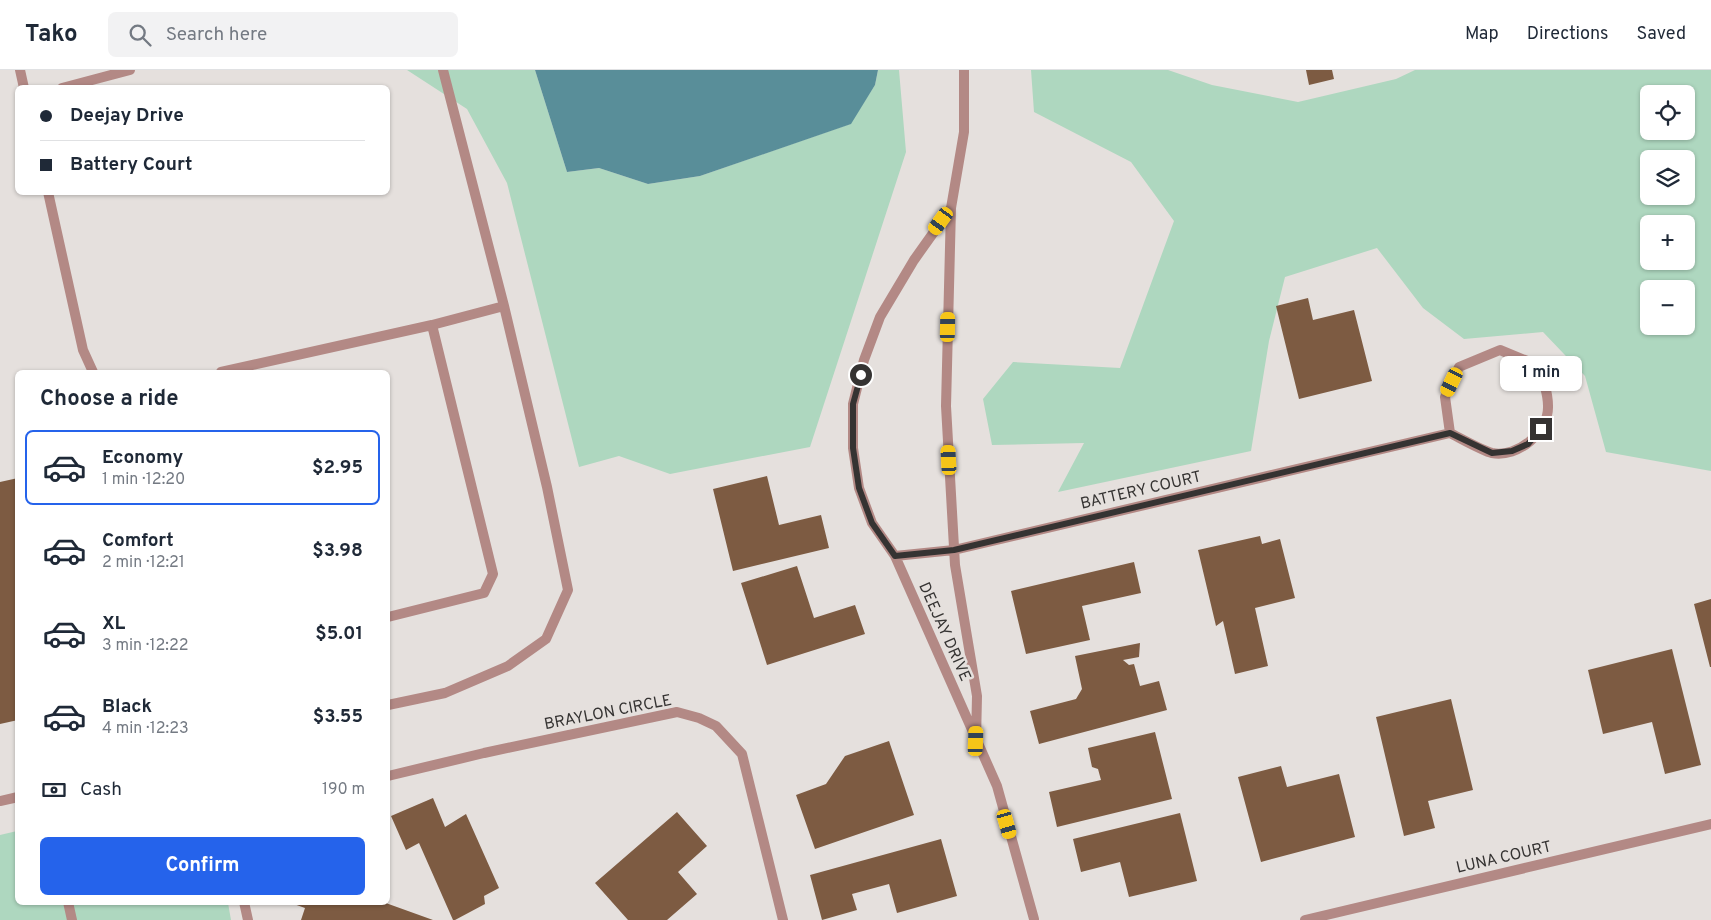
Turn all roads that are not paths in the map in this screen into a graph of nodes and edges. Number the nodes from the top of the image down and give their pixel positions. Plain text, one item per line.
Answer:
1 (20, 70) edge
2 (130, 70) edge
3 (443, 70) edge
4 (964, 70) edge
5 (23, 85) edge
6 (73, 85) edge
7 (49, 195) edge
8 (951, 208) junction
9 (504, 306) junction
10 (432, 325) junction
11 (92, 370) edge
12 (230, 370) edge
13 (1450, 433) junction
14 (954, 550) junction
15 (895, 556) junction
16 (390, 616) edge
17 (390, 705) edge
18 (976, 741) junction
19 (390, 776) edge
20 (15, 798) edge
21 (0, 801) edge
22 (1711, 824) edge
23 (69, 905) edge
24 (245, 905) edge
25 (72, 920) edge
26 (248, 920) edge
27 (783, 920) edge
28 (1035, 920) edge
29 (1305, 920) edge

1 - 5 street
2 - 6 street
3 - 9 street
4 - 8 street, DEEJAY DRIVE
7 - 11 street
8 - 14 street, DEEJAY DRIVE
8 - 15 street, DEEJAY DRIVE
9 - 10 street
9 - 17 street
10 - 12 street
10 - 16 street
13 - 13 street
13 - 14 street, BATTERY COURT
14 - 15 street, BATTERY COURT
14 - 18 street, DEEJAY DRIVE
15 - 18 street, DEEJAY DRIVE
18 - 28 street, DEEJAY DRIVE
19 - 27 street, BRAYLON CIRCLE
20 - 21 street
22 - 29 street, LUNA COURT
23 - 25 street
24 - 26 street

